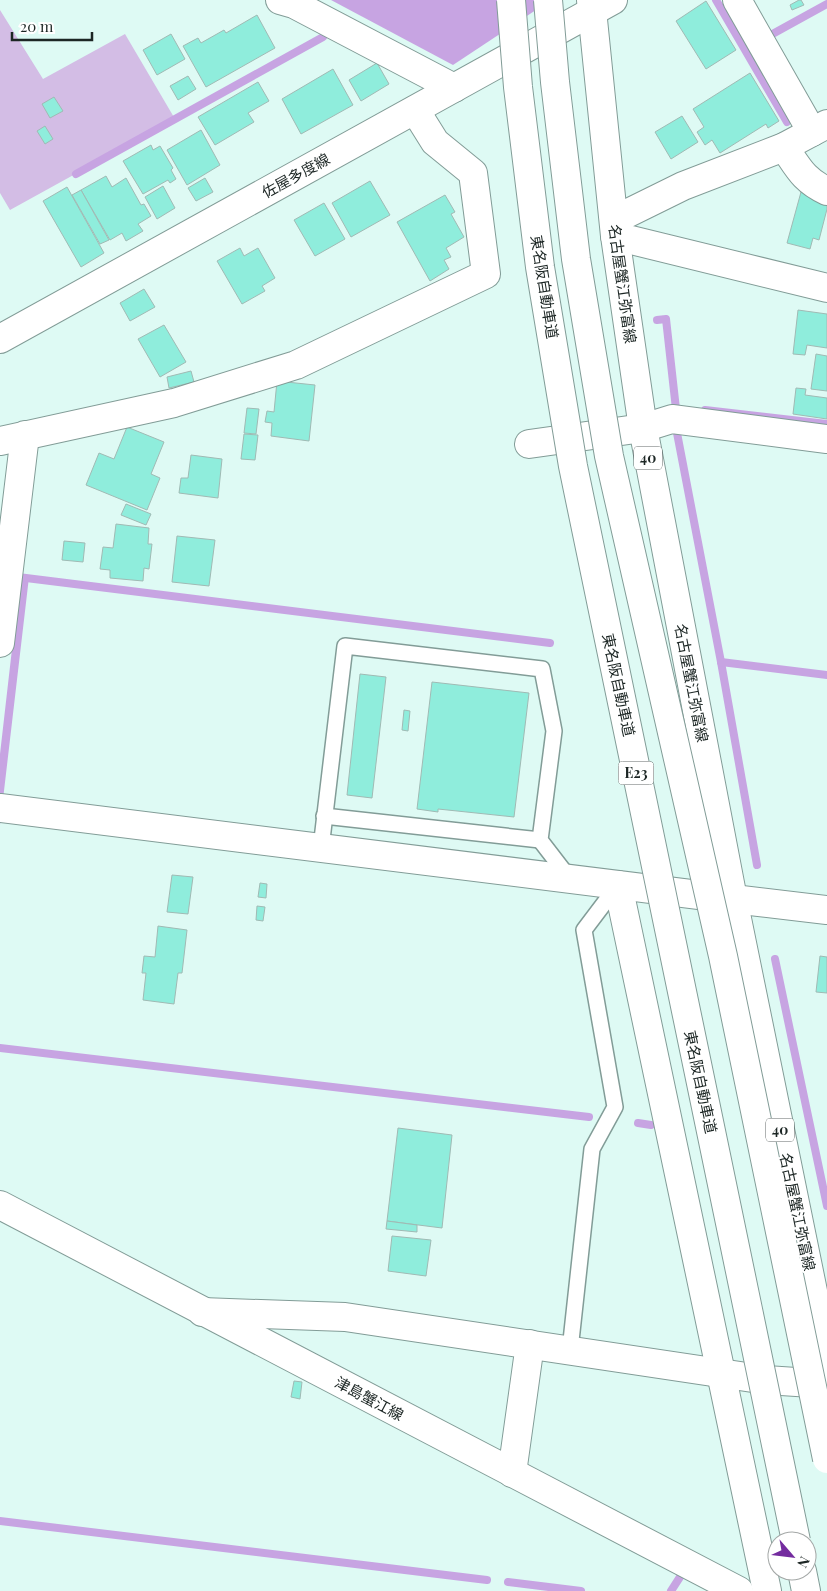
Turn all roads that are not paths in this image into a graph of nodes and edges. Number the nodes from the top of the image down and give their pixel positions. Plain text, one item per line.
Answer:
1 (280, 0) edge
2 (512, 0) edge
3 (548, 0) edge
4 (737, 0) edge
5 (599, 4) edge
6 (454, 88) junction
7 (414, 110) junction
8 (819, 128) edge
9 (784, 146) junction
10 (827, 191) edge
11 (615, 228) junction
12 (827, 288) edge
13 (0, 339) edge
14 (643, 428) junction
15 (13, 438) edge
16 (827, 439) edge
17 (529, 444) dead end
18 (0, 643) edge
19 (2, 808) edge
20 (324, 816) junction
21 (540, 840) junction
22 (321, 848) junction
23 (571, 880) junction
24 (618, 885) junction
25 (733, 900) junction
26 (827, 910) edge
27 (0, 1205) edge
28 (202, 1312) junction
29 (530, 1344) junction
30 (570, 1350) junction
31 (827, 1360) edge
32 (722, 1373) junction
33 (827, 1384) edge
34 (827, 1459) edge
35 (512, 1473) junction
36 (794, 1531) edge
37 (739, 1591) edge
38 (767, 1591) edge

1 - 6 main road
2 - 36 main road, 東名阪自動車道 / E23, bridge
3 - 34 main road, bridge
4 - 8 main road
5 - 6 main road, 佐屋多度線
5 - 11 main road, 名古屋蟹江弥富線 / 40
6 - 7 main road, 佐屋多度線
7 - 13 main road, 佐屋多度線
7 - 15 main road
8 - 9 main road
9 - 10 main road
9 - 11 main road
11 - 12 main road
11 - 14 main road, 名古屋蟹江弥富線 / 40
14 - 16 main road
14 - 17 main road
14 - 25 main road, 名古屋蟹江弥富線 / 40
15 - 18 main road
19 - 22 main road
20 - 21 lane
20 - 21 lane
20 - 22 lane
21 - 23 lane
22 - 23 main road
23 - 24 main road
24 - 25 main road
24 - 30 lane
24 - 32 main road
25 - 26 main road
25 - 31 main road, 名古屋蟹江弥富線 / 40
27 - 28 main road, 津島蟹江線
28 - 29 main road
28 - 35 main road, 津島蟹江線
29 - 30 main road
29 - 35 main road
30 - 32 main road
32 - 33 main road
32 - 38 main road
35 - 37 main road, 津島蟹江線

